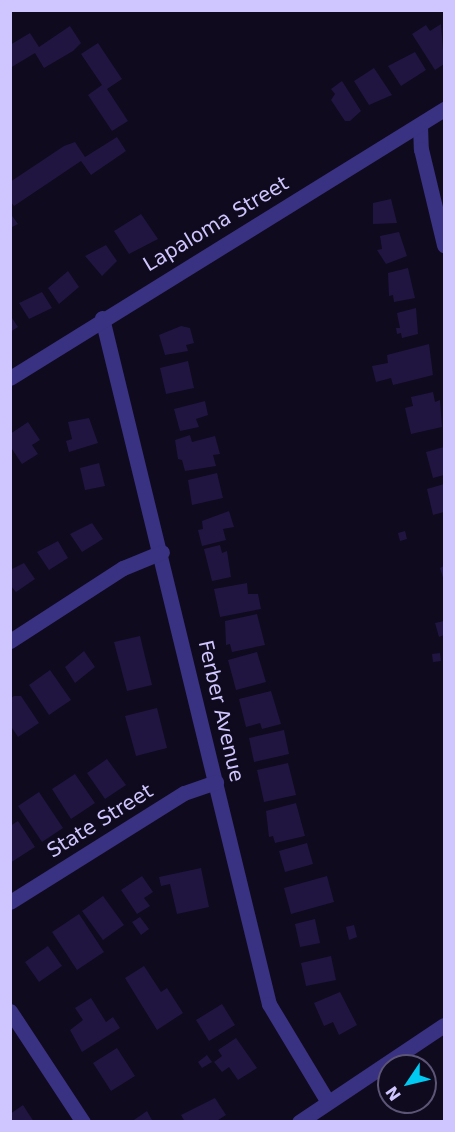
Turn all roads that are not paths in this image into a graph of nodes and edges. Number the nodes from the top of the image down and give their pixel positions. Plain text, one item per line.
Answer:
1 (444, 109) edge
2 (420, 125) junction
3 (444, 245) edge
4 (102, 318) junction
5 (10, 378) edge
6 (162, 552) junction
7 (10, 642) edge
8 (216, 782) junction
9 (10, 902) edge
10 (10, 1011) edge
11 (444, 1025) edge
12 (328, 1102) junction
13 (83, 1122) edge
14 (299, 1122) edge

1 - 2 street, Lapaloma Street
2 - 3 street
2 - 4 street, Lapaloma Street
4 - 5 street, Lapaloma Street
4 - 6 street, Ferber Avenue
6 - 7 street
6 - 8 street, Ferber Avenue
8 - 9 street, State Street
8 - 12 street, Ferber Avenue
10 - 13 street
11 - 12 street
12 - 14 street

